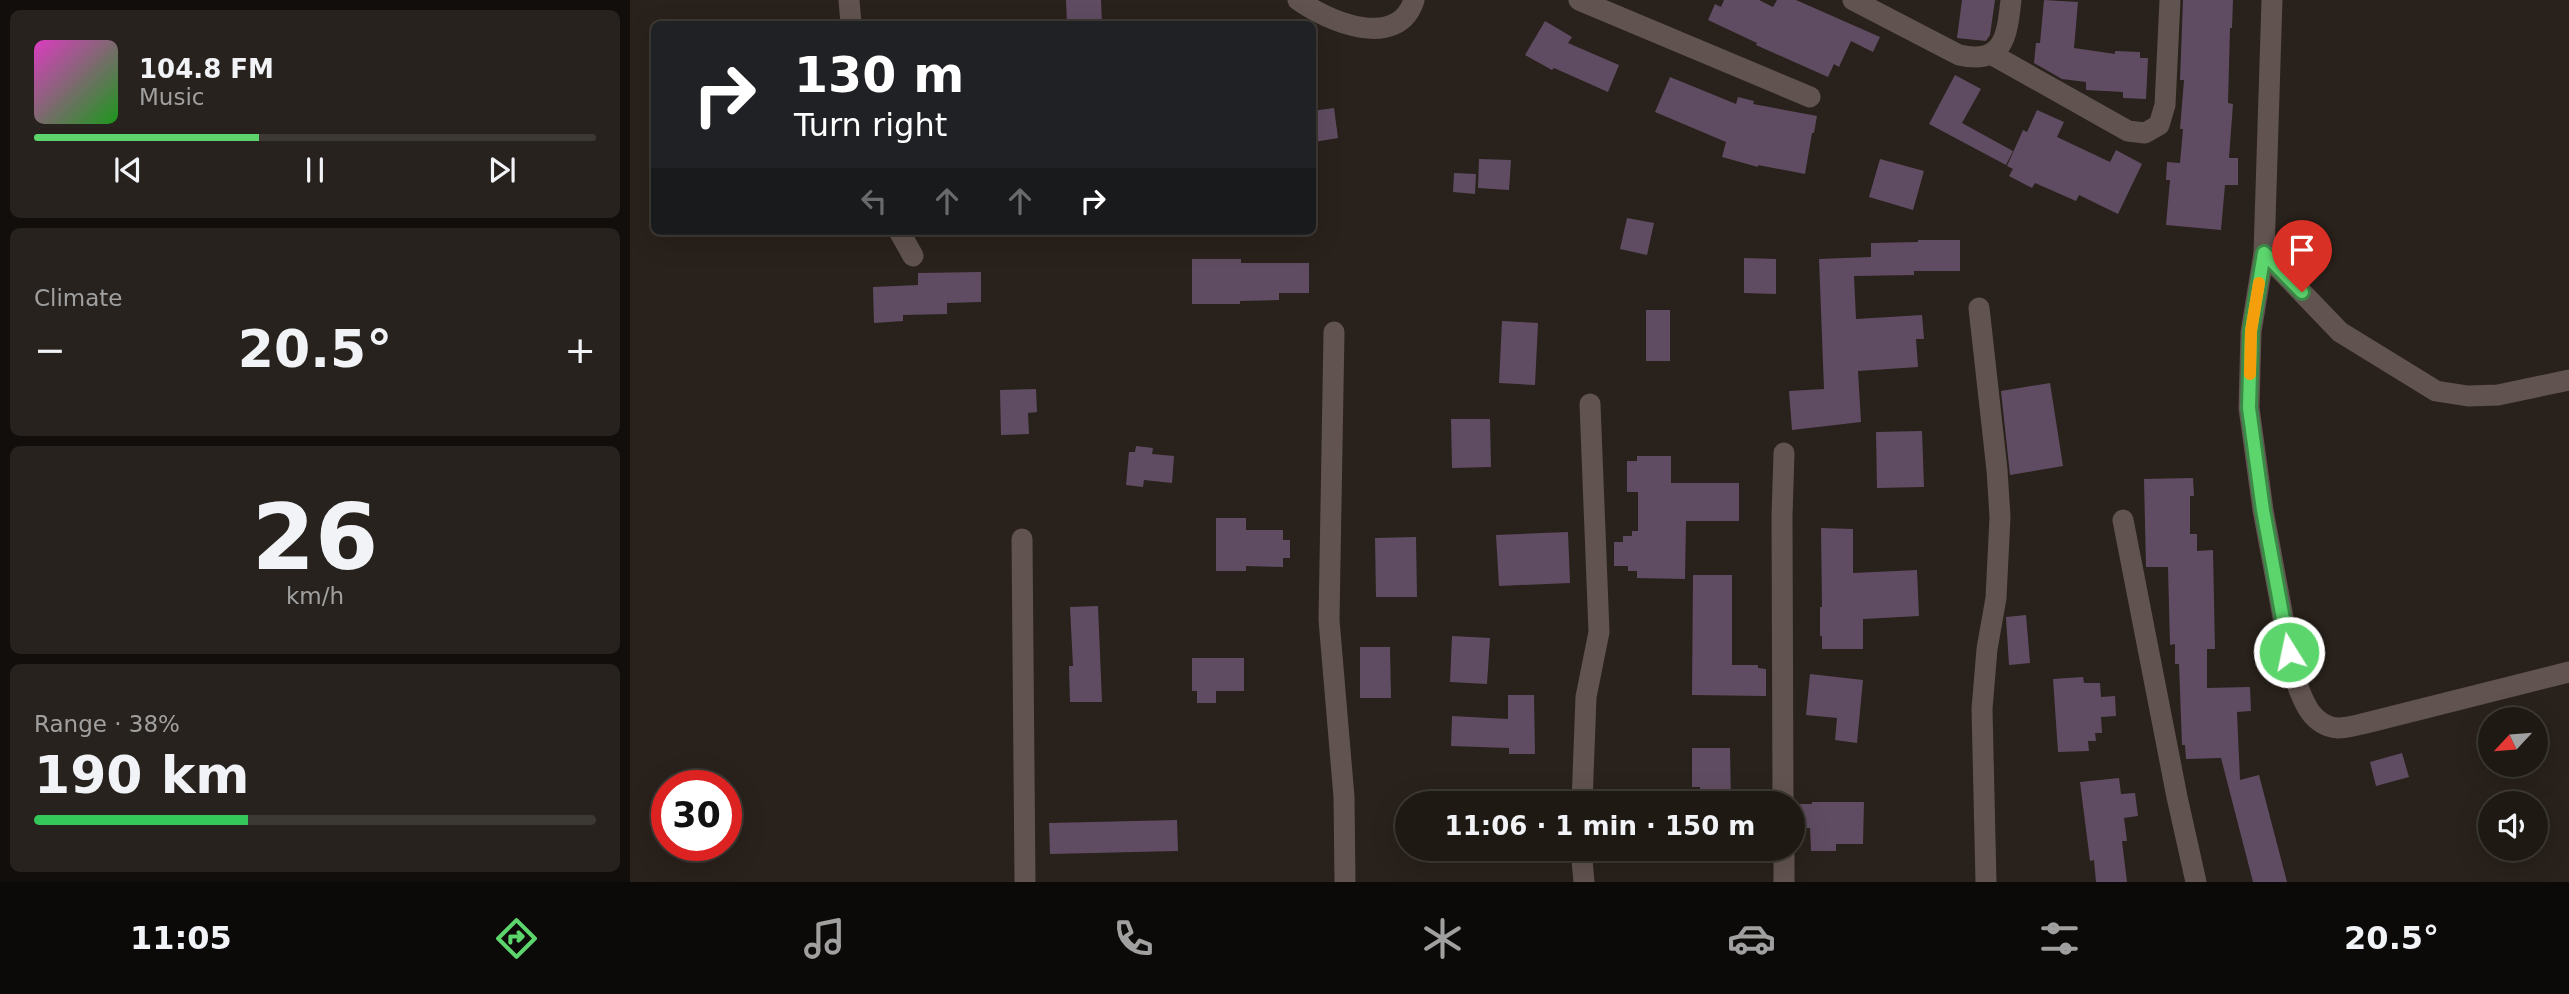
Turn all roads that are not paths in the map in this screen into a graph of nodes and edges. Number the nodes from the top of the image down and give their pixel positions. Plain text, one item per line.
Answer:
1 (849, 0) edge
2 (1298, 0) edge
3 (1414, 0) edge
4 (1579, 0) edge
5 (1853, 0) edge
6 (2011, 0) edge
7 (2170, 0) edge
8 (2272, 0) edge
9 (851, 21) edge
10 (1991, 54) junction
11 (1810, 97) dead end
12 (901, 235) edge
13 (2264, 253) junction
14 (913, 256) dead end
15 (1979, 308) dead end
16 (1334, 332) dead end
17 (2569, 380) edge
18 (1590, 404) dead end
19 (1784, 453) dead end
20 (2123, 520) dead end
21 (1022, 539) dead end
22 (2569, 672) edge
23 (1582, 791) edge
24 (1783, 791) edge
25 (1582, 861) edge
26 (1783, 861) edge
27 (1025, 882) edge
28 (1345, 882) edge
29 (1584, 882) edge
30 (1784, 882) edge
31 (1986, 882) edge
32 (2196, 882) edge

1 - 9 street
2 - 3 street
4 - 11 street
5 - 10 street
6 - 10 street
7 - 10 street
8 - 13 street
12 - 14 street
13 - 17 street
13 - 22 street
15 - 31 street
16 - 28 street
18 - 23 street
19 - 24 street
20 - 32 street
21 - 27 street
25 - 29 street
26 - 30 street

